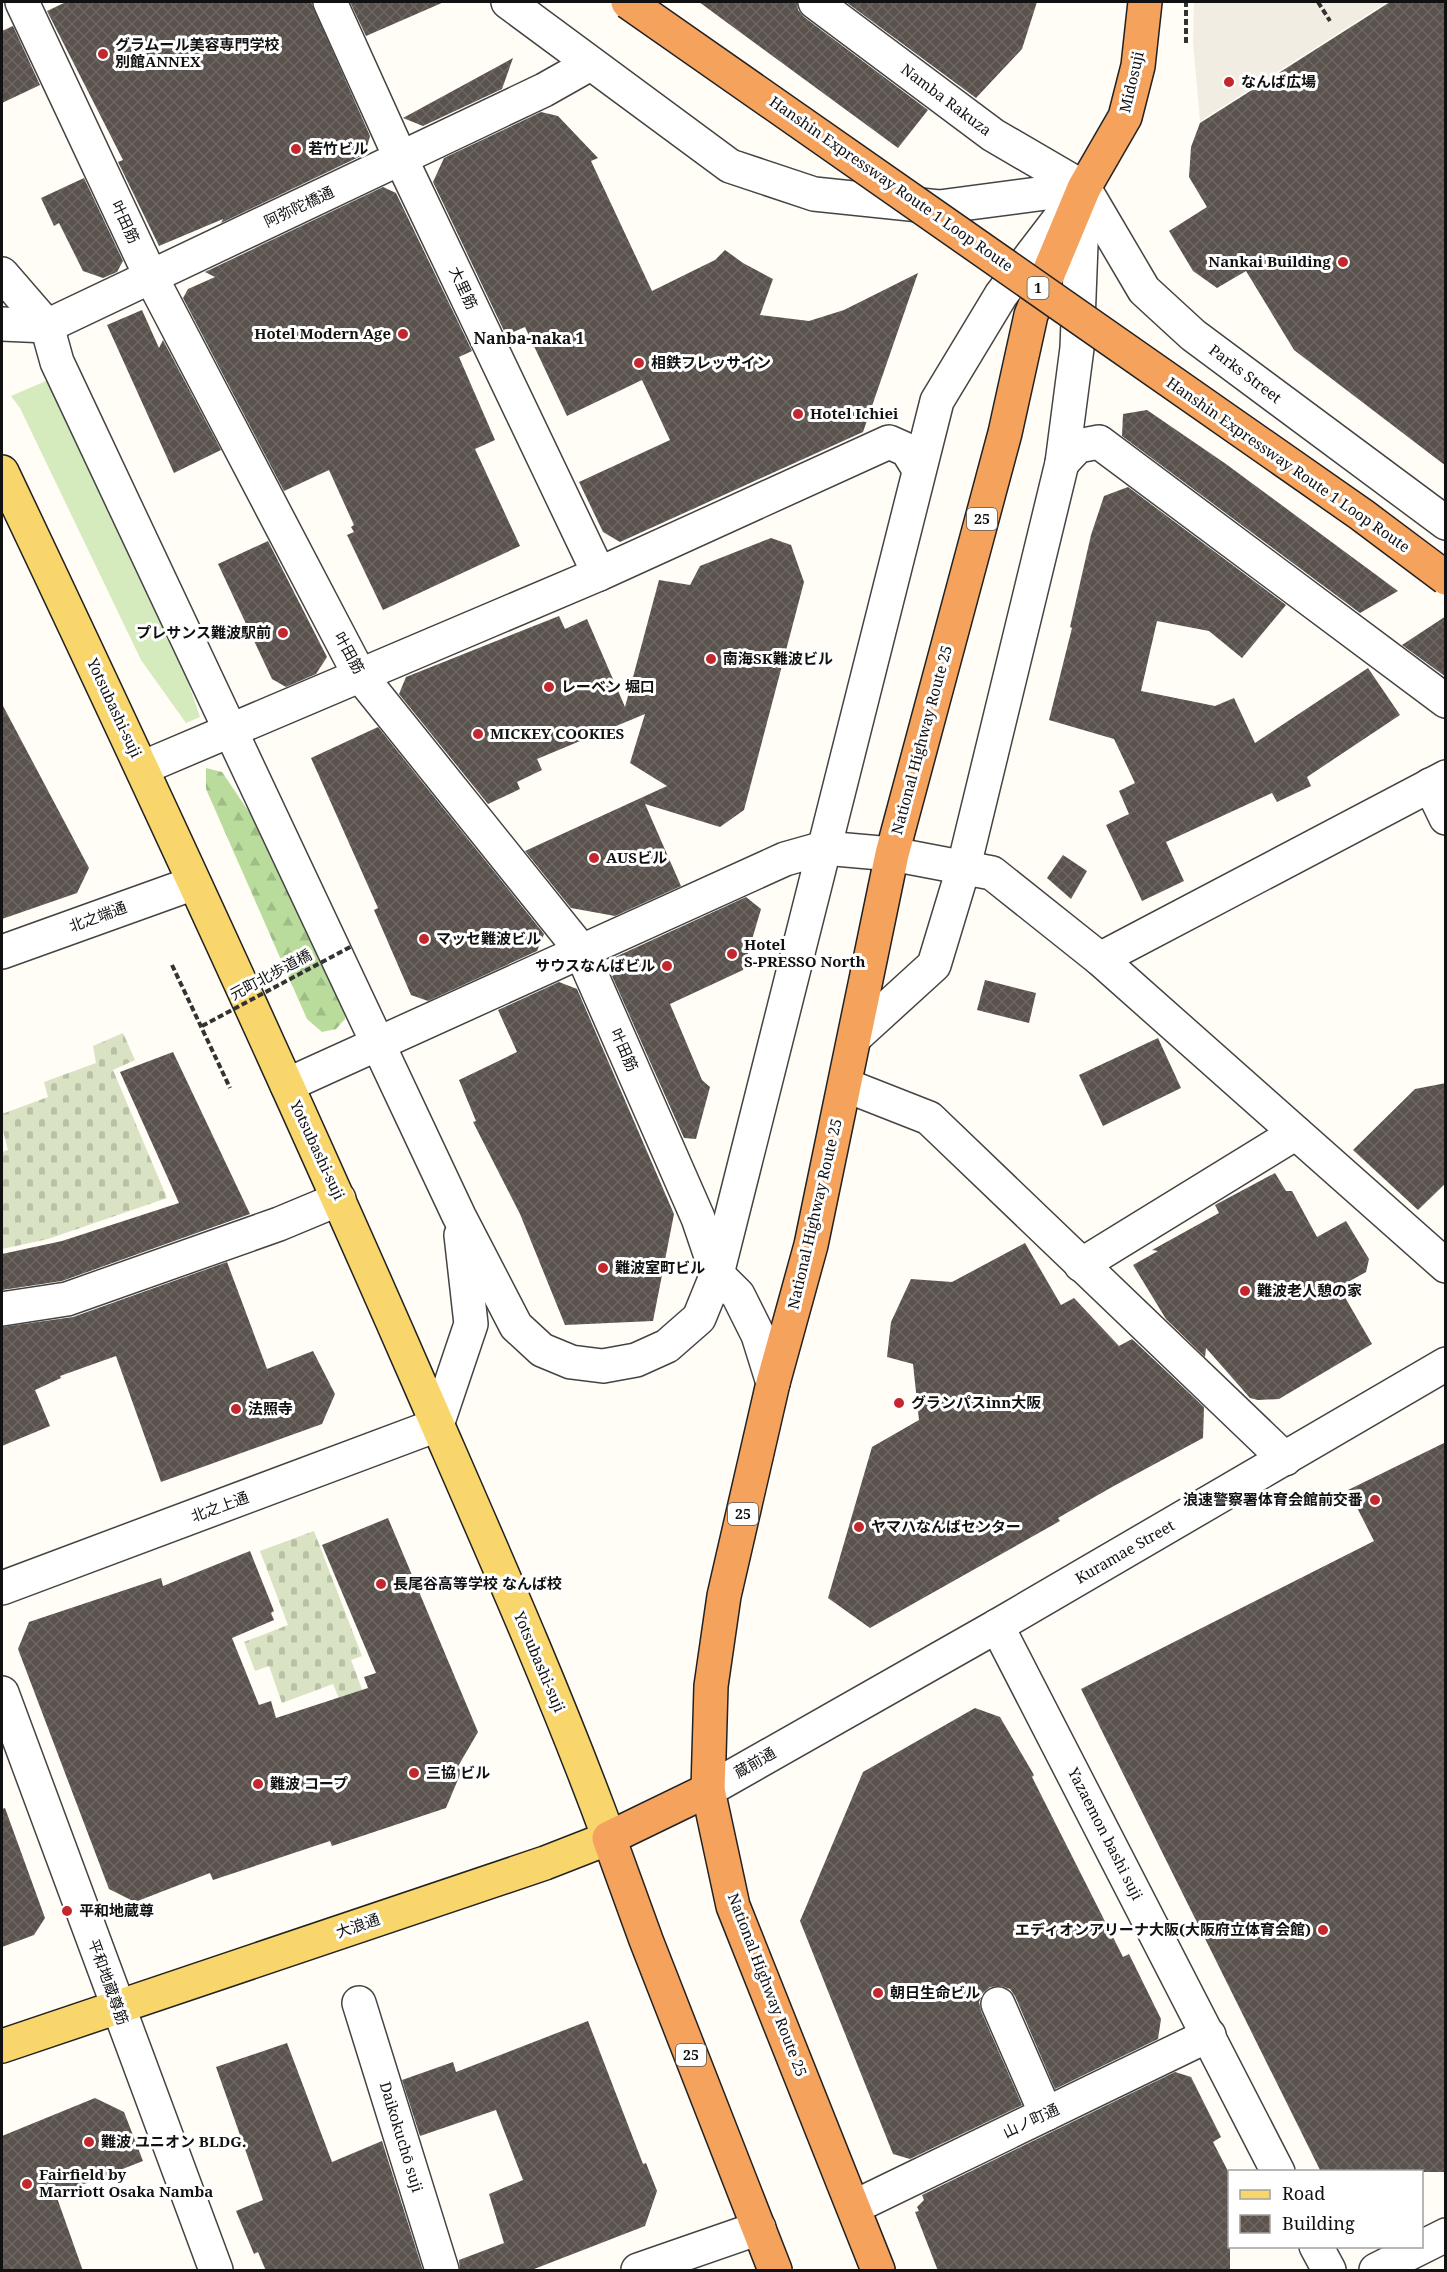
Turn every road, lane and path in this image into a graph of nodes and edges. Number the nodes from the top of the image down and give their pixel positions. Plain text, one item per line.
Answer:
1 (22, 2) edge
2 (330, 2) edge
3 (508, 2) edge
4 (628, 2) edge
5 (815, 2) edge
6 (1144, 2) edge
7 (1186, 2) edge
8 (1318, 2) edge
9 (1330, 21) dead end
10 (1186, 43) dead end
11 (590, 64) junction
12 (401, 159) junction
13 (1084, 188) junction
14 (2, 274) edge
15 (151, 277) junction
16 (2, 324) edge
17 (47, 326) junction
18 (1062, 463) junction
19 (918, 468) junction
20 (2, 472) edge
21 (1446, 523) edge
22 (599, 574) junction
23 (1446, 578) edge
24 (359, 674) junction
25 (1446, 701) edge
26 (230, 732) junction
27 (142, 768) junction
28 (1438, 781) edge
29 (1446, 818) edge
30 (824, 848) junction
31 (892, 854) junction
32 (964, 866) junction
33 (194, 883) junction
34 (352, 946) dead end
35 (580, 950) junction
36 (2, 952) edge
37 (1100, 958) junction
38 (172, 965) dead end
39 (202, 1026) junction
40 (855, 1037) junction
41 (378, 1043) junction
42 (286, 1084) junction
43 (845, 1085) junction
44 (230, 1089) dead end
45 (1296, 1133) junction
46 (339, 1199) junction
47 (459, 1216) junction
48 (1081, 1265) junction
49 (1446, 1266) edge
50 (717, 1274) junction
51 (2, 1309) edge
52 (1446, 1364) edge
53 (773, 1383) junction
54 (437, 1425) junction
55 (1285, 1459) junction
56 (2, 1588) edge
57 (997, 1626) junction
58 (2, 1693) edge
59 (708, 1790) junction
60 (609, 1838) junction
61 (359, 2003) dead end
62 (998, 2004) dead end
63 (118, 2007) junction
64 (1209, 2035) junction
65 (2, 2046) edge
66 (1046, 2114) junction
67 (1277, 2170) edge
68 (854, 2207) junction
69 (759, 2228) junction
70 (1446, 2235) edge
71 (1423, 2247) edge
72 (1317, 2248) edge
73 (1421, 2248) edge
74 (216, 2271) edge
75 (442, 2271) edge
76 (638, 2271) edge
77 (775, 2271) edge
78 (878, 2271) edge
79 (1329, 2271) edge
80 (1376, 2271) edge

1 - 15 street, 叶田筋
2 - 12 street, 大里筋
3 - 11 street
4 - 23 highway, Hanshin Expressway Route 1 Loop Route / 1, bridge
5 - 13 street, Namba Rakuza
6 - 13 highway, Midosuji / 25
7 - 10 path
8 - 9 path
11 - 12 street, 阿弥陀橋通
11 - 13 street
12 - 15 street, 阿弥陀橋通
12 - 22 street, 大里筋
13 - 18 street
13 - 19 street
13 - 21 street, Parks Street
13 - 31 highway, National Highway Route 25 / 25
14 - 17 street
15 - 17 street, 阿弥陀橋通
15 - 24 street, 叶田筋
16 - 17 street, 阿弥陀橋通
17 - 26 street
18 - 25 street
18 - 32 street
19 - 22 street
19 - 30 street
20 - 27 main road, Yotsubashi-suji
22 - 24 street
24 - 26 street
24 - 35 street, 叶田筋
26 - 27 street
26 - 41 street
27 - 33 main road, Yotsubashi-suji
28 - 29 street
28 - 37 street
30 - 31 street
30 - 35 street
30 - 50 street
31 - 32 street
31 - 40 highway, National Highway Route 25 / 25
32 - 37 street
32 - 40 street
33 - 36 street, 北之端通
33 - 42 main road, Yotsubashi-suji
34 - 39 path, 元町北歩道橋, bridge
35 - 41 street
35 - 50 street, 叶田筋
37 - 45 street
38 - 39 path
39 - 44 path
40 - 43 highway, National Highway Route 25 / 25
41 - 42 street
41 - 47 street
42 - 46 main road, Yotsubashi-suji
43 - 48 street
43 - 53 highway, National Highway Route 25 / 25
45 - 48 street
45 - 49 street
46 - 51 street
46 - 54 main road, Yotsubashi-suji
47 - 50 street
47 - 54 street
48 - 55 street
50 - 53 street
52 - 55 street, Kuramae Street
53 - 59 highway, National Highway Route 25 / 25
54 - 56 street, 北之上通
54 - 60 main road, Yotsubashi-suji
55 - 57 street, Kuramae Street
57 - 59 street, 蔵前通
57 - 64 street, Yazaemon bashi suji
58 - 63 street, 平和地蔵尊筋
59 - 60 highway, 大浪通
59 - 68 highway, National Highway Route 25 / 25
60 - 63 main road, 大浪通
60 - 69 highway, 25
61 - 75 street, Daikokuchō suji
62 - 66 street
63 - 65 main road, 大浪通
63 - 74 street, 平和地蔵尊筋
64 - 66 street, 山ノ町通
64 - 67 street, Yazaemon bashi suji
66 - 68 street, 山ノ町通
68 - 78 highway, National Highway Route 25 / 25
69 - 76 street
69 - 77 highway, 25
70 - 71 street
72 - 79 street
73 - 80 street

